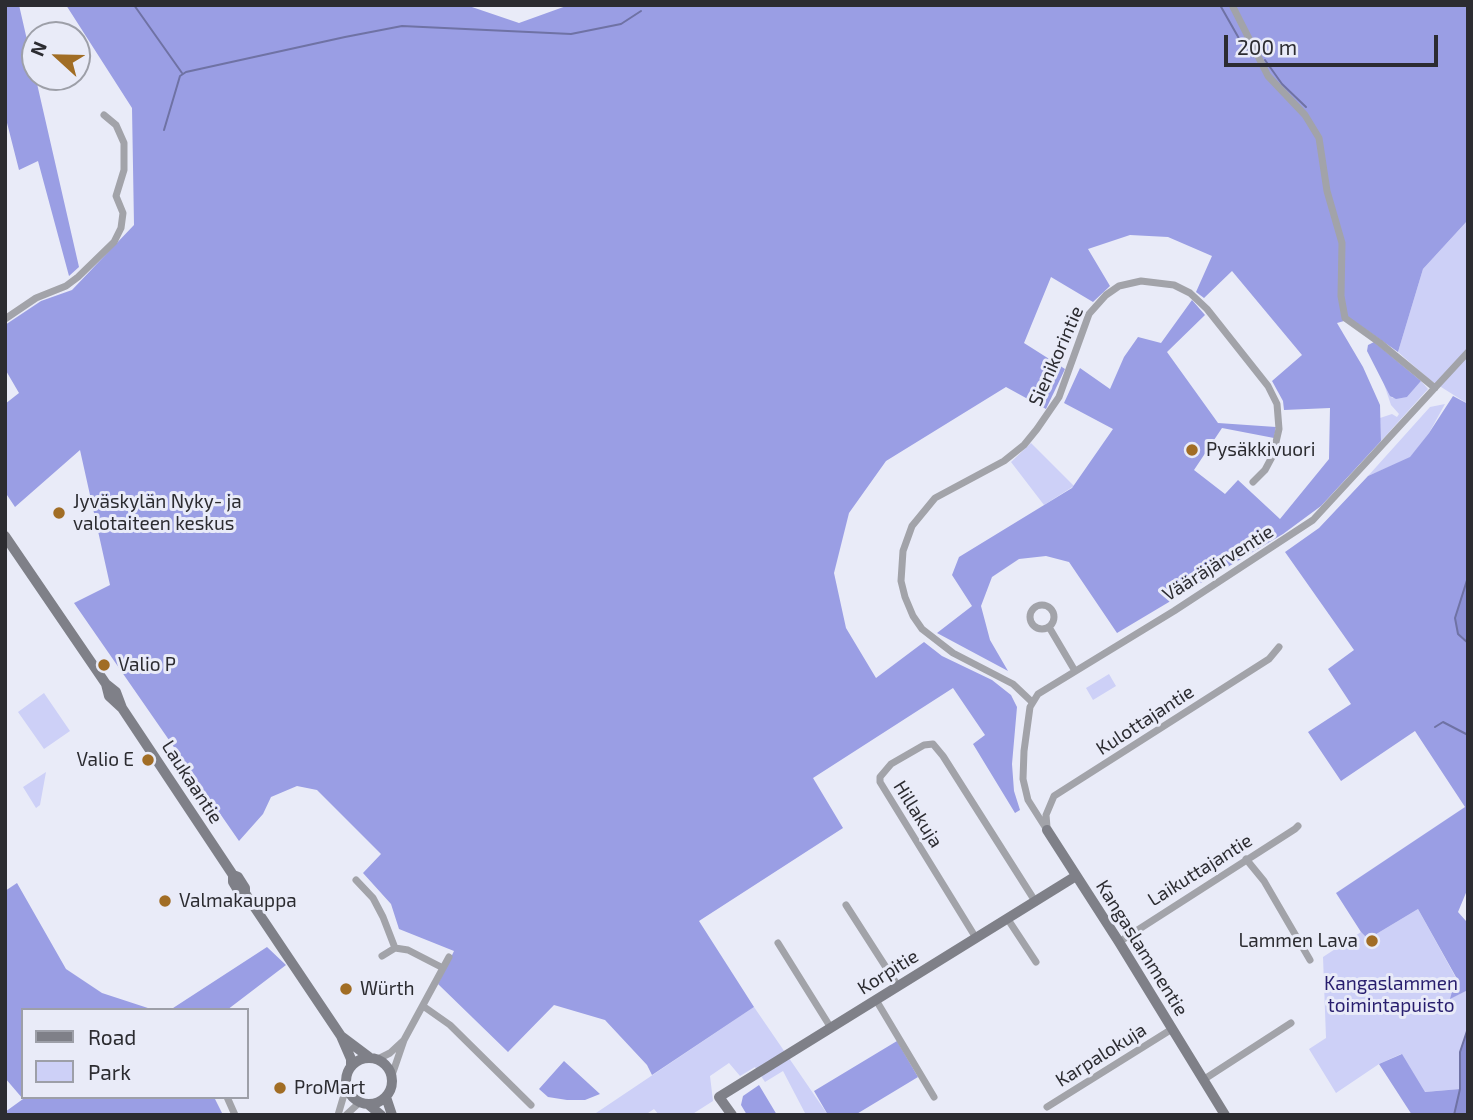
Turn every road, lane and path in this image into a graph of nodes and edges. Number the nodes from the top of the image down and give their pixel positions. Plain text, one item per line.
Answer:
1 (1232, 5) edge
2 (104, 115) dead end
3 (6, 316) edge
4 (1468, 352) edge
5 (1435, 388) junction
6 (1253, 482) dead end
7 (5, 536) edge
8 (1048, 627) dead end
9 (1279, 647) dead end
10 (1074, 671) junction
11 (1032, 702) junction
12 (1297, 826) dead end
13 (1047, 830) junction
14 (1246, 859) junction
15 (1076, 876) junction
16 (356, 880) dead end
17 (1035, 901) junction
18 (846, 905) dead end
19 (1007, 918) junction
20 (976, 938) junction
21 (1119, 942) junction
22 (778, 943) dead end
23 (395, 948) junction
24 (382, 956) dead end
25 (449, 957) dead end
26 (1310, 960) dead end
27 (1036, 962) dead end
28 (443, 968) junction
29 (898, 986) junction
30 (876, 1000) junction
31 (423, 1006) junction
32 (1291, 1023) dead end
33 (831, 1028) junction
34 (1172, 1029) junction
35 (341, 1036) junction
36 (404, 1040) junction
37 (374, 1058) junction
38 (351, 1066) junction
39 (392, 1075) junction
40 (1203, 1080) junction
41 (346, 1088) junction
42 (386, 1097) junction
43 (934, 1097) dead end
44 (228, 1099) edge
45 (364, 1104) junction
46 (531, 1105) dead end
47 (1047, 1107) dead end
48 (235, 1115) edge
49 (338, 1115) edge
50 (346, 1115) edge
51 (381, 1115) edge
52 (393, 1115) edge
53 (732, 1115) edge
54 (1224, 1115) edge

1 - 5 street
2 - 3 street
4 - 5 street, Vääräjärventie
5 - 10 street, Vääräjärventie
6 - 11 street, Sienikorintie
7 - 35 main road, Laukaantie
8 - 10 street
9 - 13 street, Kulottajantie
10 - 11 street, Vääräjärventie
11 - 13 street, Kangaslammentie
12 - 14 street, Laikuttajantie
13 - 15 main road, Kangaslammentie
14 - 21 street, Laikuttajantie
14 - 26 street
15 - 17 main road, Korpitie
15 - 21 main road, Kangaslammentie
16 - 23 street
17 - 19 main road, Korpitie
17 - 20 street, Hillakuja
18 - 29 street
19 - 20 main road, Korpitie
19 - 27 street
20 - 29 main road, Korpitie
21 - 34 main road, Kangaslammentie
22 - 33 street
23 - 24 street
23 - 28 street
25 - 28 street
28 - 31 street
29 - 30 main road, Korpitie
30 - 33 main road, Korpitie
30 - 43 street
31 - 36 street
31 - 46 street
32 - 40 street
33 - 53 main road, Korpitie
34 - 40 main road, Kangaslammentie
34 - 47 street, Karpalokuja
35 - 37 main road, Laukaantie
35 - 38 main road, Laukaantie
36 - 37 street
36 - 39 street
37 - 38 main road
37 - 39 main road
38 - 41 main road
39 - 42 main road
40 - 54 main road, Kangaslammentie
41 - 45 main road
41 - 49 street
42 - 45 main road
42 - 52 main road
44 - 48 street
45 - 50 street
45 - 51 main road

